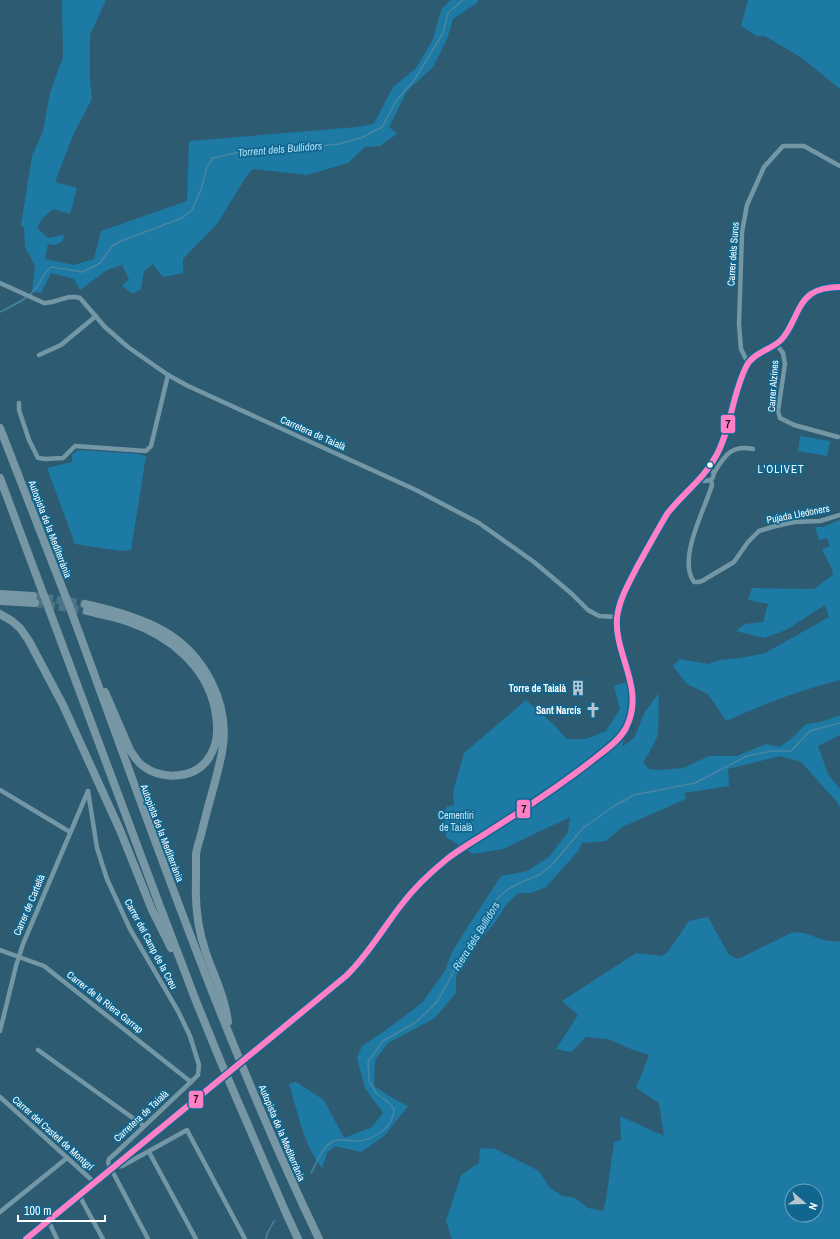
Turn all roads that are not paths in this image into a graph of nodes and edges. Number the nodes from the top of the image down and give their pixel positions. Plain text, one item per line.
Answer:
1 (840, 166) edge
2 (0, 283) edge
3 (840, 287) edge
4 (96, 316) junction
5 (776, 344) junction
6 (39, 355) dead end
7 (748, 363) junction
8 (168, 375) junction
9 (19, 403) dead end
10 (0, 428) edge
11 (838, 437) dead end
12 (753, 449) dead end
13 (711, 470) junction
14 (0, 478) edge
15 (700, 478) junction
16 (711, 480) junction
17 (840, 515) edge
18 (0, 594) edge
19 (0, 601) edge
20 (0, 614) edge
21 (617, 617) junction
22 (82, 642) junction
23 (0, 790) edge
24 (88, 791) joint
25 (70, 832) junction
26 (0, 950) edge
27 (19, 956) junction
28 (196, 1001) junction
29 (0, 1031) edge
30 (230, 1034) junction
31 (38, 1050) dead end
32 (193, 1081) junction
33 (214, 1085) joint
34 (0, 1097) edge
35 (144, 1126) junction
36 (149, 1152) junction
37 (68, 1158) junction
38 (112, 1168) junction
39 (94, 1182) junction
40 (80, 1194) junction
41 (0, 1212) edge
42 (48, 1220) junction
43 (26, 1239) edge
44 (57, 1239) edge
45 (103, 1239) edge
46 (148, 1239) edge
47 (196, 1239) edge
48 (245, 1239) edge
49 (298, 1239) edge
50 (319, 1239) edge

1 - 7 street, Carrer dels Suros
2 - 4 street, Carretera de Taialà
3 - 5 street
4 - 6 street
4 - 8 street, Carretera de Taialà
5 - 7 street
5 - 11 street, Carrer Alzines
7 - 13 street
8 - 9 street
8 - 21 street, Carretera de Taialà
10 - 22 highway, Autopista de la Mediterrània
12 - 13 street, Pujada Lledoners
13 - 15 street
13 - 16 street, Pujada Lledoners
14 - 28 highway
15 - 16 street
15 - 21 street
16 - 17 street, Pujada Lledoners
18 - 19 highway
20 - 28 highway
21 - 33 street, bridge
22 - 30 highway, Autopista de la Mediterrània
22 - 30 highway
23 - 25 street
24 - 25 street, Carrer de Cartellà
24 - 32 street, Carrer del Camp de la Creu
25 - 27 street, Carrer de Cartellà
26 - 27 street, Carrer de la Riera Garrap
27 - 29 street, Carrer de Cartellà
27 - 32 street, Carrer de la Riera Garrap
28 - 49 highway
30 - 50 highway, Autopista de la Mediterrània
31 - 35 street
32 - 35 street, Carretera de Taialà
33 - 38 street, Carretera de Taialà
34 - 37 street, Carrer del Castell de Montgrí
35 - 38 street, Carretera de Taialà
36 - 38 street
36 - 47 street
36 - 48 street
37 - 39 street, Carrer del Castell de Montgrí
37 - 41 street
38 - 39 street, Carretera de Taialà
38 - 46 street
39 - 40 street, Carretera de Taialà
40 - 42 street, Carretera de Taialà
40 - 45 street
42 - 43 street, Carretera de Taialà
42 - 44 street

